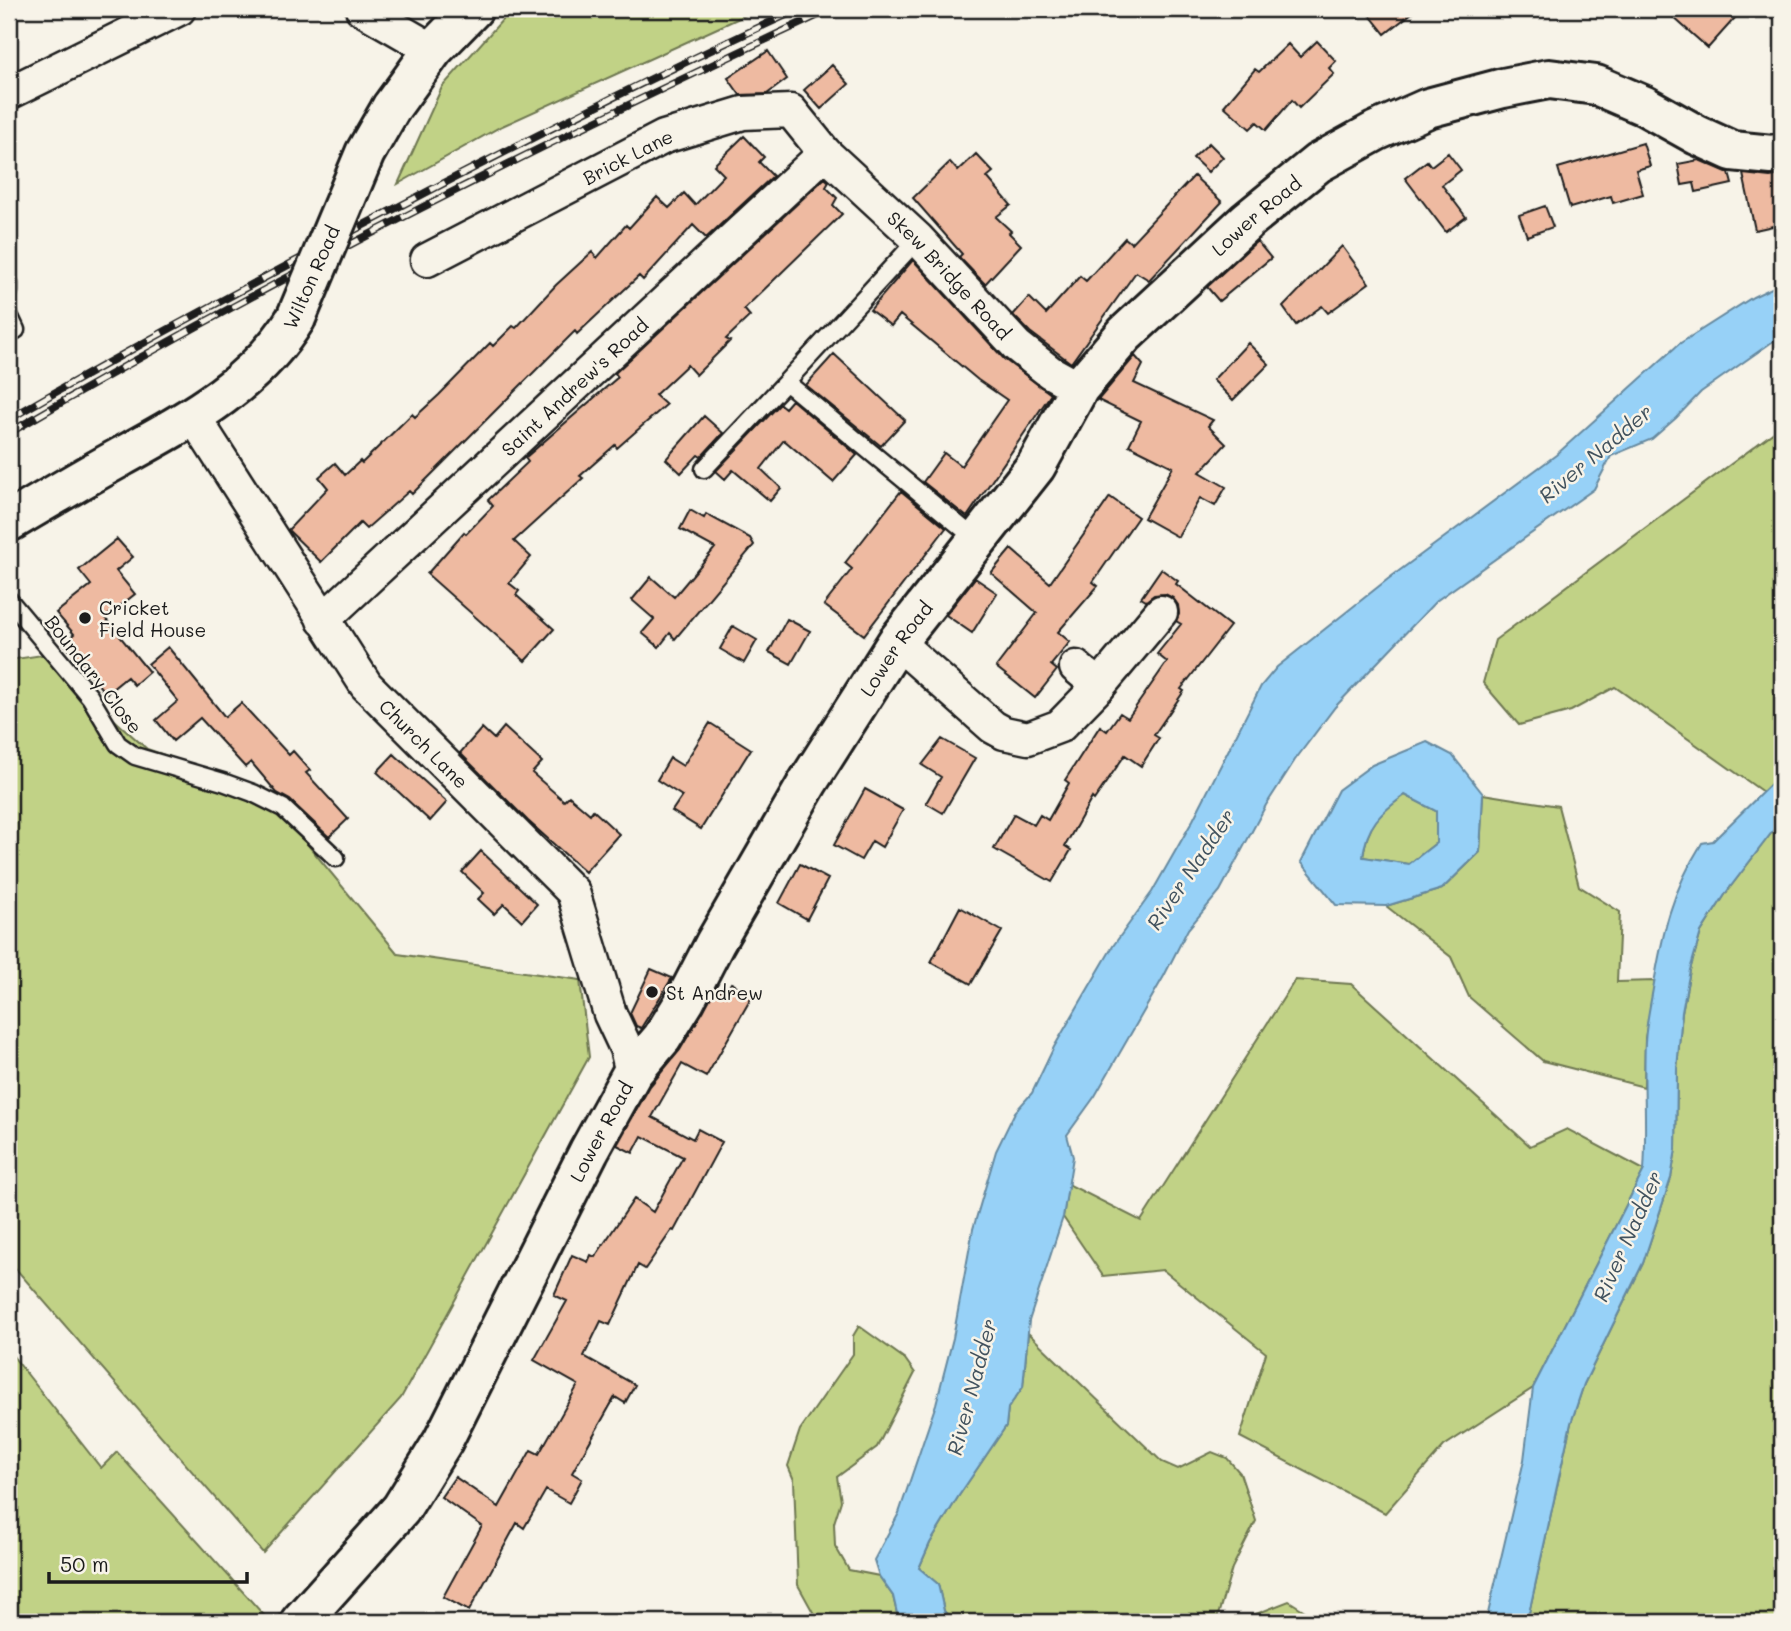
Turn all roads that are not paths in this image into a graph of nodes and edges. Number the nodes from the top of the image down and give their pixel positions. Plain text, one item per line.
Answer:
1 (179, 9) edge
2 (362, 9) edge
3 (473, 9) edge
4 (433, 50) junction
5 (9, 93) edge
6 (825, 153) junction
7 (1782, 153) edge
8 (918, 239) junction
9 (427, 260) dead end
10 (9, 283) edge
11 (9, 292) edge
12 (9, 315) edge
13 (9, 334) edge
14 (786, 382) junction
15 (1079, 388) junction
16 (194, 417) junction
17 (704, 469) dead end
18 (9, 522) edge
19 (978, 541) junction
20 (10, 603) edge
21 (1161, 612) dead end
22 (323, 620) junction
23 (897, 642) junction
24 (336, 858) dead end
25 (632, 1073) junction
26 (300, 1622) edge

1 - 5 street
2 - 4 street
3 - 4 main road, Wilton Road
4 - 16 main road, Wilton Road, bridge
6 - 8 street, Skew Bridge Road
6 - 9 street, Brick Lane
6 - 22 street, Saint Andrew's Road
7 - 15 main road, Lower Road
8 - 14 lane
8 - 15 street, Skew Bridge Road
10 - 11 lane
12 - 13 lane
14 - 17 lane
14 - 19 lane
15 - 19 main road, Lower Road
16 - 18 main road, Wilton Road
16 - 22 street, Church Lane
19 - 23 main road, Lower Road
20 - 24 lane, Boundary Close
21 - 23 street
22 - 25 street, Church Lane
23 - 25 main road, Lower Road
25 - 26 main road, Lower Road

